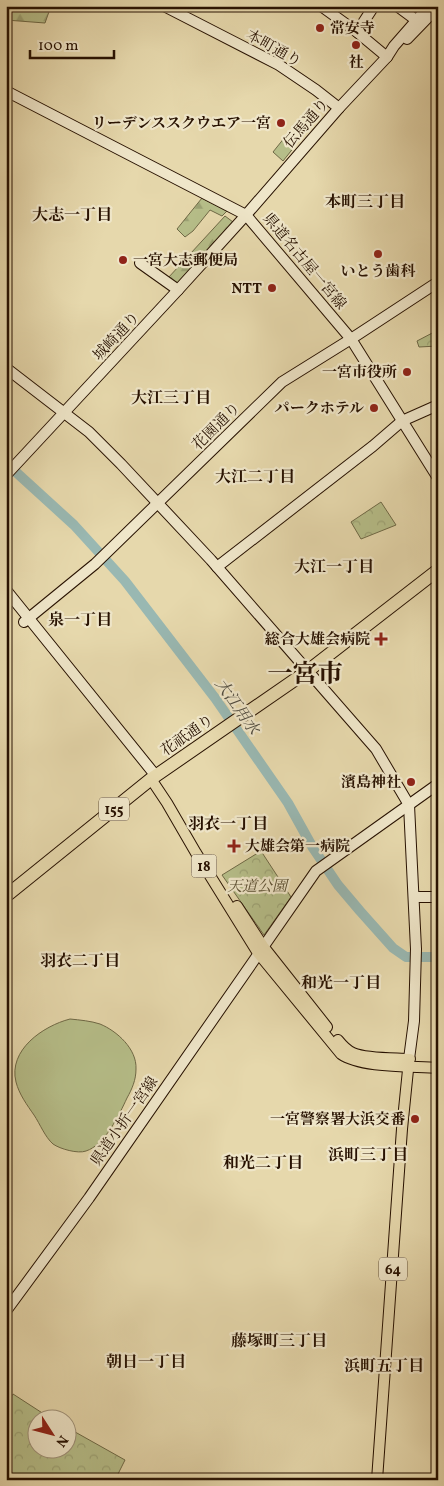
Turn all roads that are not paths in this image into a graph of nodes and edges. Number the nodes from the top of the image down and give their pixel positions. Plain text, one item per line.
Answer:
1 (164, 6) edge
2 (320, 6) edge
3 (374, 6) edge
4 (397, 6) edge
5 (429, 6) edge
6 (438, 7) edge
7 (416, 20) junction
8 (357, 32) junction
9 (389, 55) junction
10 (6, 90) edge
11 (339, 108) junction
12 (246, 215) junction
13 (140, 263) dead end
14 (438, 282) edge
15 (178, 290) junction
16 (351, 339) junction
17 (6, 368) edge
18 (438, 404) edge
19 (65, 412) junction
20 (402, 421) junction
21 (8, 474) edge
22 (438, 478) edge
23 (158, 504) junction
24 (217, 567) junction
25 (438, 570) edge
26 (6, 590) edge
27 (6, 600) edge
28 (27, 620) junction
29 (309, 670) junction
30 (154, 777) junction
31 (438, 784) edge
32 (409, 805) junction
33 (6, 896) edge
34 (414, 897) junction
35 (438, 897) edge
36 (261, 950) junction
37 (438, 1061) edge
38 (408, 1062) junction
39 (438, 1068) edge
40 (6, 1311) edge
41 (377, 1480) edge

1 - 11 street, 本町通り
2 - 8 street
3 - 8 street
4 - 7 street
5 - 7 street, 伝馬通り
6 - 9 street, 伝馬通り
7 - 9 street, 伝馬通り
8 - 9 street
9 - 11 street, 伝馬通り
10 - 12 street, 県道名古屋一宮線
11 - 12 street, 伝馬通り
12 - 15 street, 城崎通り
12 - 16 street, 県道名古屋一宮線
13 - 15 street
14 - 16 street, 花園通り
15 - 19 street, 城崎通り
16 - 20 street, 県道名古屋一宮線
16 - 23 street, 花園通り
17 - 19 street
18 - 20 street
19 - 21 street, 城崎通り
19 - 23 street
20 - 22 street, 県道名古屋一宮線
20 - 24 street
23 - 24 street
23 - 28 street, 花園通り
24 - 29 street
25 - 29 highway, 花祇通り / 155
26 - 28 street
27 - 28 street
28 - 30 street
29 - 30 highway, 花祇通り / 155
29 - 32 street
30 - 33 highway, 花祇通り / 155
30 - 36 main road, 18
31 - 32 street, 県道小折一宮線
32 - 34 street
32 - 36 street, 県道小折一宮線
34 - 35 street
34 - 38 street
36 - 38 main road, 18
36 - 40 street, 県道小折一宮線
37 - 38 main road, 18
38 - 39 main road, 18
38 - 41 main road, 64

